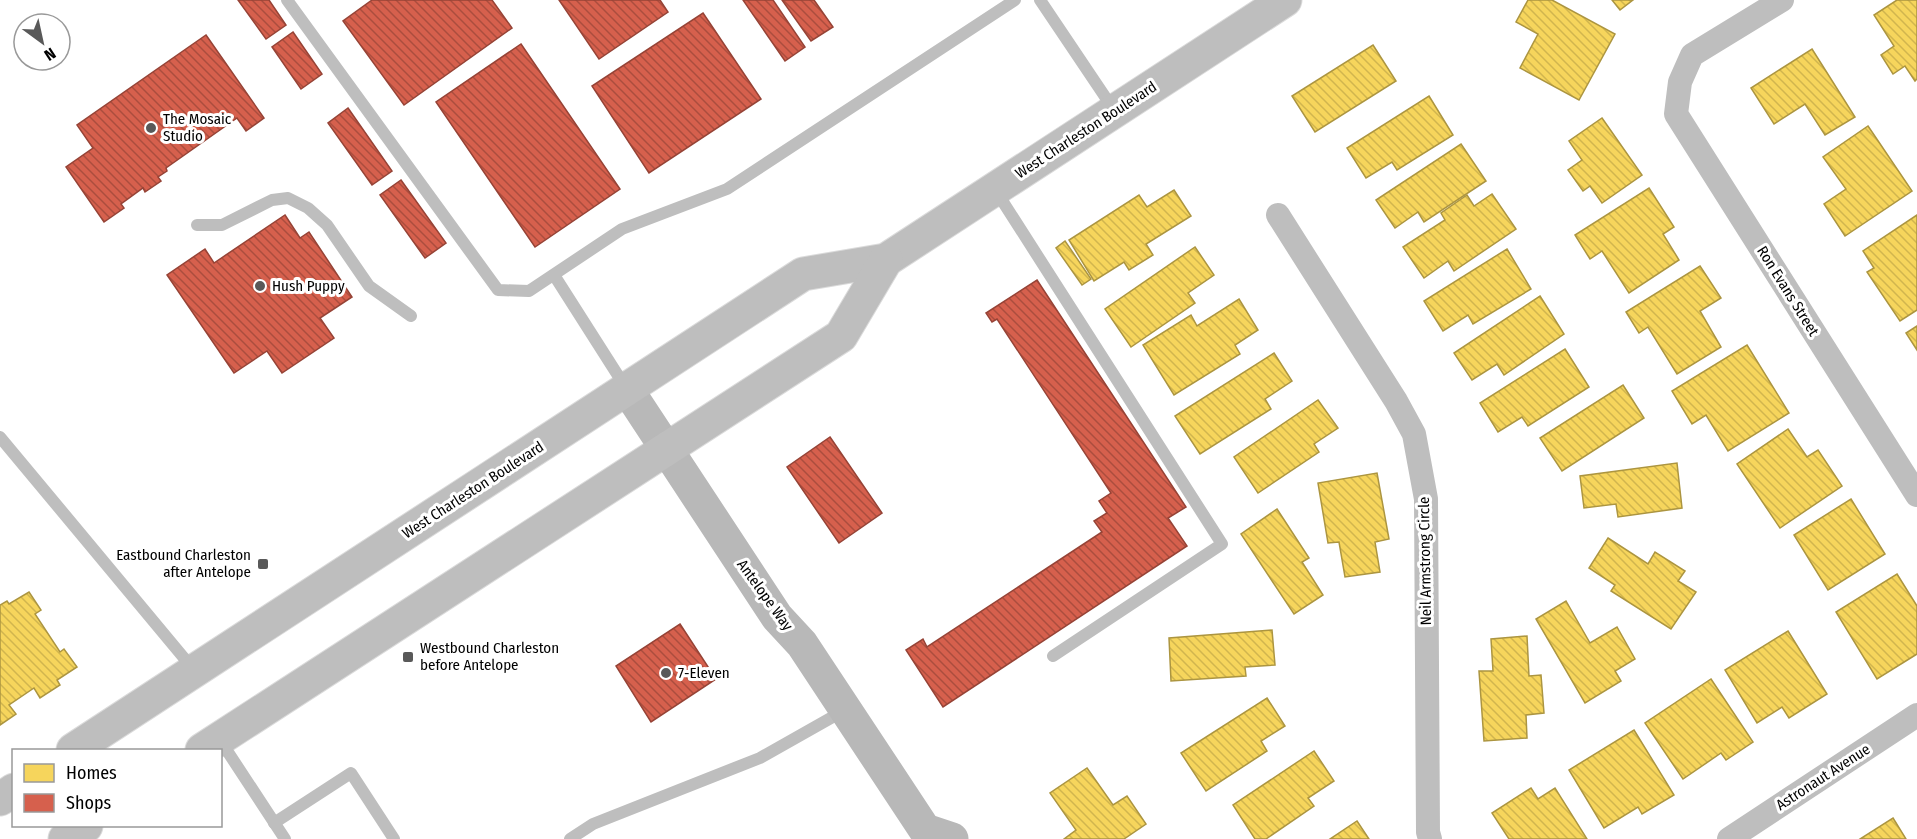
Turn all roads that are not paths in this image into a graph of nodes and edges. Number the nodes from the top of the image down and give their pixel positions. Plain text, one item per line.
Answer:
1 (287, 0) edge
2 (1015, 0) edge
3 (1040, 0) edge
4 (1285, 0) edge
5 (1782, 0) edge
6 (1115, 111) junction
7 (995, 189) junction
8 (1278, 215) dead end
9 (197, 225) dead end
10 (886, 260) junction
11 (554, 275) junction
12 (411, 316) dead end
13 (627, 389) junction
14 (0, 437) edge
15 (668, 449) junction
16 (1917, 495) edge
17 (1053, 656) dead end
18 (194, 671) junction
19 (846, 710) junction
20 (1917, 715) edge
21 (210, 745) edge
22 (75, 749) edge
23 (222, 760) edge
24 (274, 823) junction
25 (83, 827) edge
26 (934, 836) edge
27 (65, 839) edge
28 (285, 839) edge
29 (394, 839) edge
30 (570, 839) edge
31 (1430, 839) edge
32 (1729, 839) edge

1 - 11 lane
2 - 11 lane
3 - 6 lane
4 - 6 main road, West Charleston Boulevard
5 - 16 street, Ron Evans Street
6 - 7 main road, West Charleston Boulevard
7 - 10 main road, West Charleston Boulevard
7 - 17 lane
8 - 31 street, Neil Armstrong Circle
9 - 12 lane
10 - 13 main road, West Charleston Boulevard
10 - 15 main road, West Charleston Boulevard
11 - 13 lane
13 - 15 street, Antelope Way
13 - 18 main road, West Charleston Boulevard
14 - 18 lane
15 - 19 street, Antelope Way
15 - 21 main road, West Charleston Boulevard
18 - 22 main road, West Charleston Boulevard
19 - 26 street, Antelope Way
19 - 30 lane
20 - 32 street, Astronaut Avenue
23 - 24 lane
24 - 28 lane
24 - 29 lane
25 - 27 main road

